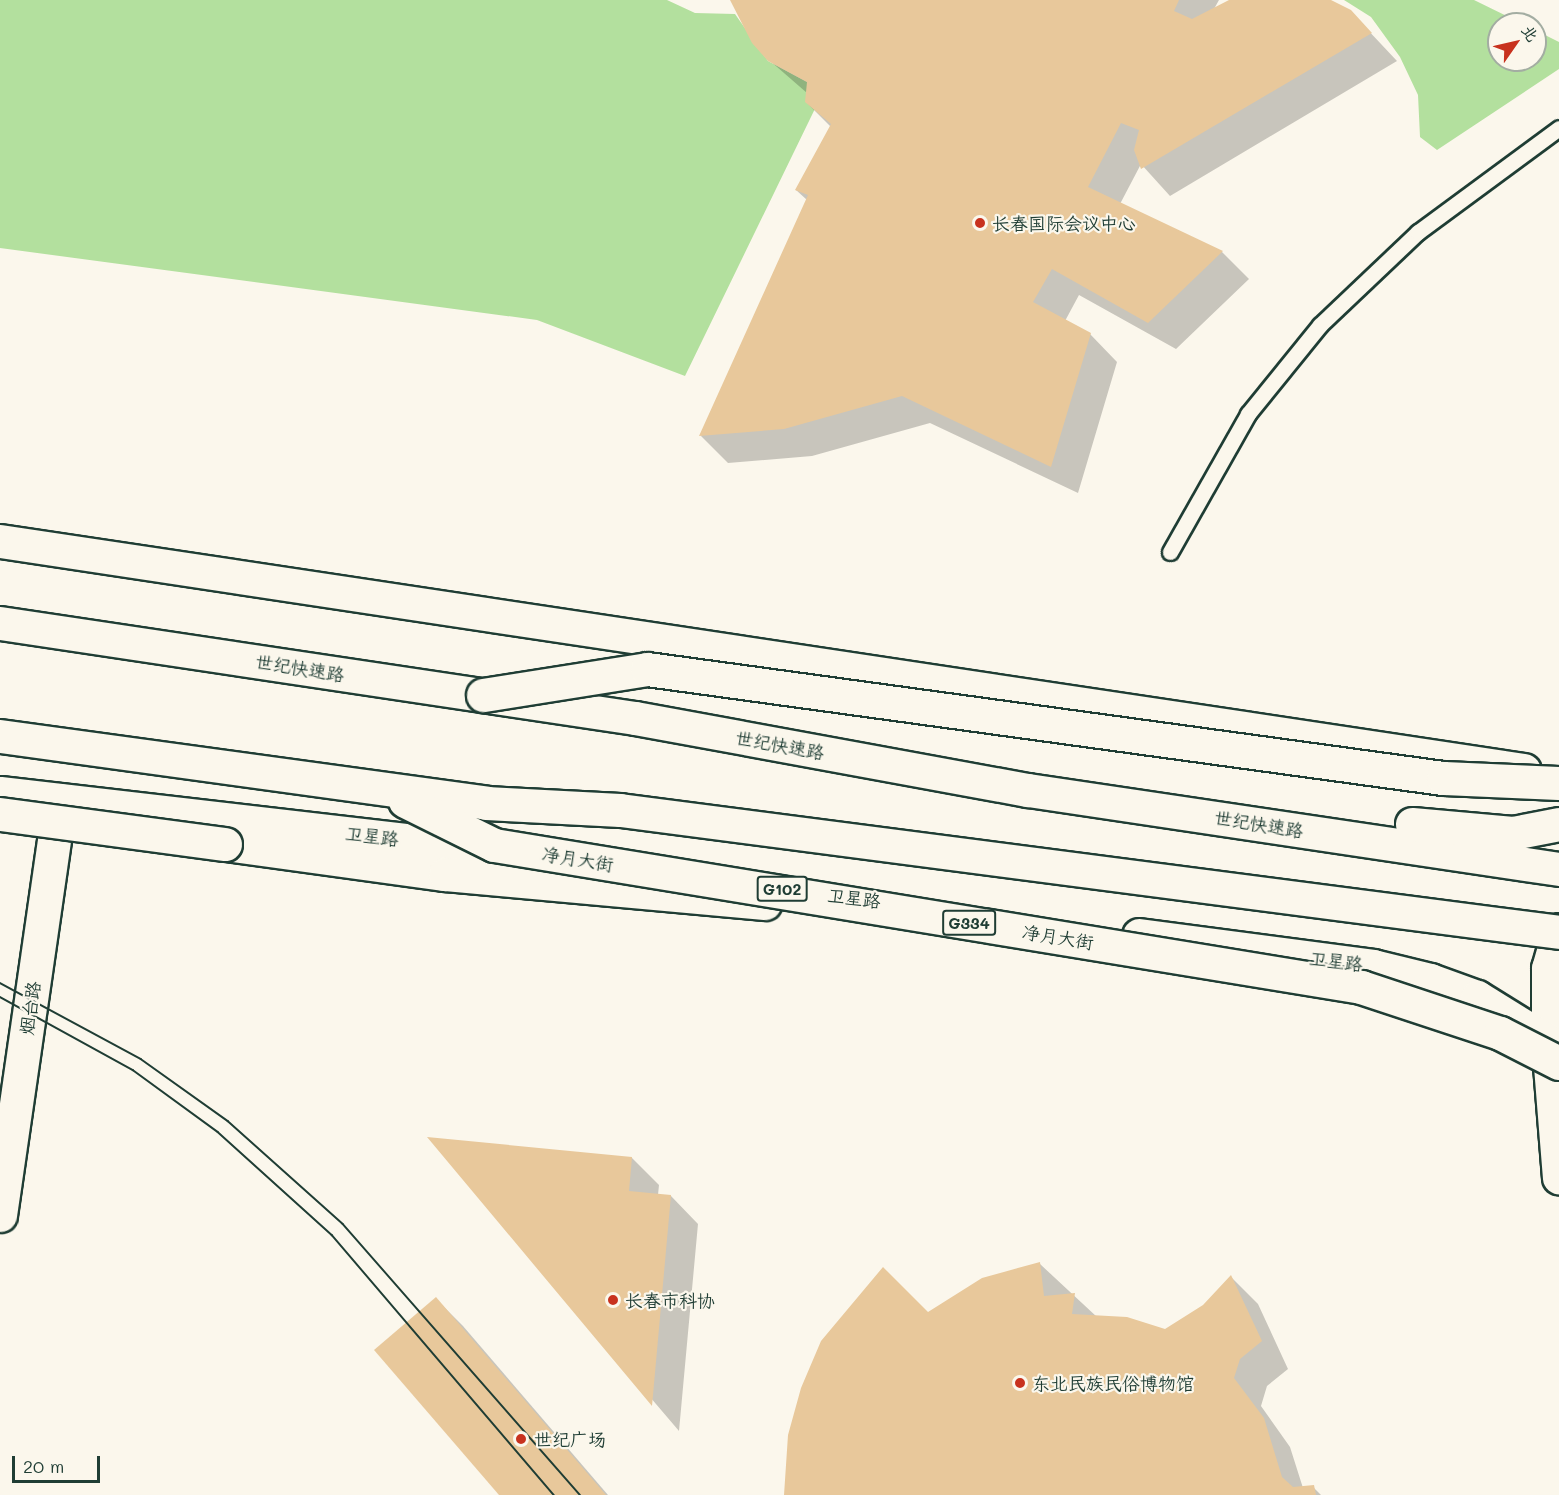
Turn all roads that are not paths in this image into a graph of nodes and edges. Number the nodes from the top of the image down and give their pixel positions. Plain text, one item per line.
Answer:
1 (1559, 128) edge
2 (0, 541) edge
3 (1170, 552) dead end
4 (0, 615) edge
5 (0, 623) edge
6 (483, 695) junction
7 (0, 736) edge
8 (1559, 769) edge
9 (1559, 783) edge
10 (379, 788) junction
11 (0, 793) edge
12 (60, 800) junction
13 (0, 814) edge
14 (1559, 824) edge
15 (1559, 869) edge
16 (857, 899) junction
17 (1559, 931) edge
18 (1554, 1052) edge
19 (1559, 1178) edge
20 (0, 1215) edge

1 - 3 lane
2 - 8 main road
4 - 14 main road
5 - 6 main road, 世纪快速路
6 - 9 main road, bridge
6 - 15 main road, 世纪快速路
7 - 10 main road, bridge
10 - 17 main road, bridge
10 - 18 main road, 净月大街 / G334, bridge
11 - 12 main road, 卫星路 / G102
12 - 16 main road, 卫星路 / G102
12 - 20 main road, 烟台路
13 - 16 main road, bridge
16 - 18 main road, 卫星路 / G102
17 - 18 main road
18 - 19 main road

